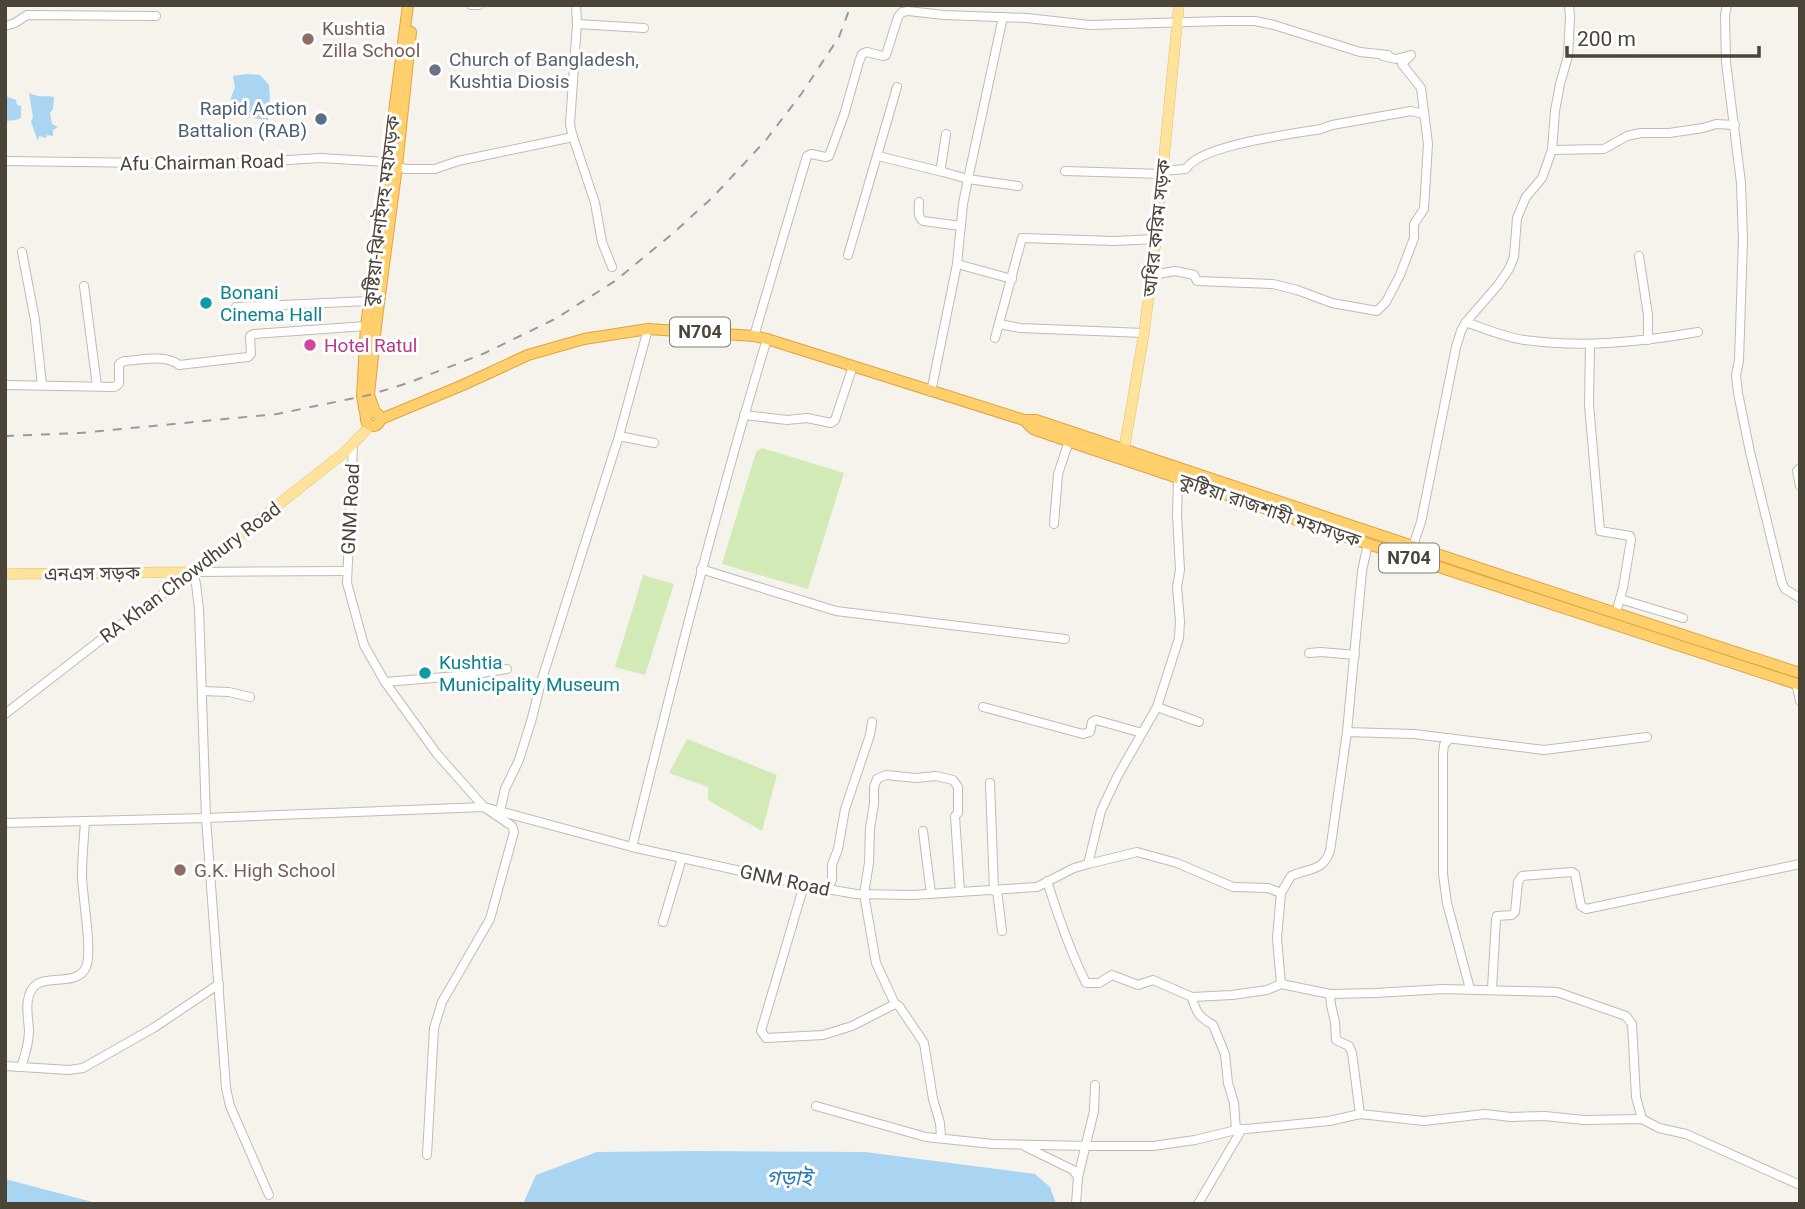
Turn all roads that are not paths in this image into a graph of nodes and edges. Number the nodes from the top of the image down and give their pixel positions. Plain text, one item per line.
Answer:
1 (408, 5) edge
2 (414, 5) edge
3 (471, 5) edge
4 (479, 5) edge
5 (576, 5) edge
6 (1179, 5) edge
7 (1569, 5) edge
8 (1727, 5) edge
9 (156, 16) dead end
10 (1003, 17) junction
11 (1177, 23) junction
12 (577, 24) junction
13 (5, 26) edge
14 (644, 28) dead end
15 (897, 87) dead end
16 (1423, 114) junction
17 (1735, 125) junction
18 (946, 134) dead end
19 (573, 137) junction
20 (1552, 150) junction
21 (878, 156) junction
22 (5, 161) edge
23 (392, 164) junction
24 (1065, 171) dead end
25 (943, 172) junction
26 (1162, 172) junction
27 (968, 178) junction
28 (1018, 187) dead end
29 (919, 202) dead end
30 (961, 226) junction
31 (1156, 240) junction
32 (22, 252) dead end
33 (848, 255) dead end
34 (1639, 256) dead end
35 (957, 264) junction
36 (378, 267) junction
37 (612, 267) dead end
38 (1152, 275) junction
39 (1012, 279) junction
40 (84, 286) dead end
41 (369, 301) junction
42 (236, 307) dead end
43 (1466, 322) junction
44 (999, 324) junction
45 (366, 326) junction
46 (648, 329) junction
47 (1143, 332) junction
48 (1698, 332) dead end
49 (754, 336) junction
50 (995, 338) dead end
51 (767, 339) junction
52 (1648, 340) junction
53 (1590, 345) junction
54 (369, 349) junction
55 (853, 366) junction
56 (5, 385) edge
57 (42, 385) junction
58 (97, 386) junction
59 (931, 392) junction
60 (744, 415) junction
61 (373, 419) junction
62 (1024, 420) junction
63 (619, 436) junction
64 (1069, 441) junction
65 (654, 443) dead end
66 (353, 445) junction
67 (1124, 455) junction
68 (1800, 468) edge
69 (1178, 479) junction
70 (1800, 486) edge
71 (1054, 524) dead end
72 (1368, 543) junction
73 (1386, 543) junction
74 (1413, 546) junction
75 (701, 569) junction
76 (347, 570) junction
77 (193, 572) junction
78 (5, 575) edge
79 (1569, 597) junction
80 (1800, 598) edge
81 (1620, 599) junction
82 (1564, 608) junction
83 (1616, 613) junction
84 (1683, 618) dead end
85 (1065, 639) dead end
86 (1309, 653) dead end
87 (1725, 654) junction
88 (1354, 655) junction
89 (507, 669) dead end
90 (1798, 680) edge
91 (385, 682) junction
92 (202, 691) junction
93 (250, 697) dead end
94 (1800, 701) edge
95 (983, 706) dead end
96 (1157, 707) junction
97 (5, 714) edge
98 (872, 722) dead end
99 (1199, 722) dead end
100 (1347, 732) junction
101 (1142, 733) junction
102 (1647, 737) dead end
103 (1450, 738) junction
104 (990, 783) dead end
105 (484, 807) junction
106 (500, 811) junction
107 (206, 818) junction
108 (85, 821) junction
109 (5, 823) edge
110 (923, 831) dead end
111 (632, 847) junction
112 (682, 858) junction
113 (1088, 864) junction
114 (1800, 864) edge
115 (1047, 881) junction
116 (804, 885) junction
117 (827, 889) junction
118 (996, 891) junction
119 (960, 892) junction
120 (1281, 893) junction
121 (864, 894) junction
122 (930, 894) junction
123 (663, 922) dead end
124 (1002, 931) dead end
125 (219, 984) junction
126 (1281, 984) junction
127 (1470, 989) junction
128 (1492, 989) junction
129 (1330, 994) junction
130 (1192, 997) junction
131 (896, 1005) junction
132 (5, 1066) edge
133 (21, 1067) junction
134 (1095, 1085) dead end
135 (816, 1106) dead end
136 (1360, 1114) junction
137 (1642, 1119) junction
138 (1239, 1129) junction
139 (941, 1138) junction
140 (1021, 1144) junction
141 (1087, 1146) junction
142 (427, 1155) dead end
143 (1078, 1177) junction
144 (1800, 1185) edge
145 (269, 1195) dead end
146 (1076, 1204) edge
147 (1198, 1204) edge

1 - 23 highway, কুষ্টিয়া-ঝিনাইদহ মহাসড়ক
2 - 23 highway, কুষ্টিয়া-ঝিনাইদহ মহাসড়ক
3 - 4 street
5 - 12 street
6 - 11 main road, অধির করিম সড়ক
7 - 20 street
8 - 17 street
9 - 13 street
10 - 11 street
10 - 27 street
10 - 49 street
11 - 16 street
11 - 26 main road, অধির করিম সড়ক
12 - 14 street
12 - 19 street
15 - 21 street
16 - 26 street
16 - 38 street
17 - 20 street
17 - 80 street
18 - 25 street
19 - 23 street, Afu Chairman Road
19 - 37 street
20 - 43 street
21 - 25 street
21 - 33 street
22 - 23 street, Afu Chairman Road
23 - 36 highway, কুষ্টিয়া-ঝিনাইদহ মহাসড়ক
24 - 26 street
25 - 27 street
26 - 31 main road, অধির করিম সড়ক
27 - 28 street
27 - 30 street
29 - 30 street
30 - 35 street
31 - 38 main road, অধির করিম সড়ক
31 - 39 street
32 - 57 street
34 - 52 street
35 - 39 street
35 - 59 street
36 - 41 highway, কুষ্টিয়া-ঝিনাইদহ মহাসড়ক
36 - 54 highway, কুষ্টিয়া-ঝিনাইদহ মহাসড়ক
38 - 47 main road, অধির করিম সড়ক
39 - 44 street
40 - 58 street
41 - 42 street
41 - 45 highway, কুষ্টিয়া-ঝিনাইদহ মহাসড়ক
43 - 53 street
43 - 74 street
44 - 47 street
44 - 50 street
45 - 54 highway, কুষ্টিয়া-ঝিনাইদহ মহাসড়ক
45 - 58 street
46 - 49 highway, কুষ্টিয়া রাজশাহী মহাসড়ক / N704
46 - 61 highway, কুষ্টিয়া রাজশাহী মহাসড়ক / N704
46 - 63 street
47 - 67 main road, অধির করিম সড়ক
48 - 52 street
49 - 51 highway, কুষ্টিয়া রাজশাহী মহাসড়ক / N704
51 - 55 highway, কুষ্টিয়া রাজশাহী মহাসড়ক / N704
51 - 60 street
52 - 53 street
53 - 81 street
54 - 61 highway, কুষ্টিয়া-ঝিনাইদহ মহাসড়ক
55 - 59 highway, কুষ্টিয়া রাজশাহী মহাসড়ক / N704
55 - 60 street
56 - 57 street
57 - 58 street
59 - 62 highway, কুষ্টিয়া রাজশাহী মহাসড়ক / N704
60 - 75 street
61 - 66 main road, RA Khan Chowdhury Road
62 - 64 highway, কুষ্টিয়া রাজশাহী মহাসড়ক / N704
62 - 67 highway, কুষ্টিয়া রাজশাহী মহাসড়ক / N704
63 - 65 street
63 - 106 street
64 - 67 highway, কুষ্টিয়া রাজশাহী মহাসড়ক / N704
64 - 71 street
66 - 76 street, GNM Road
66 - 77 main road, RA Khan Chowdhury Road
67 - 69 highway, কুষ্টিয়া রাজশাহী মহাসড়ক / N704
67 - 73 highway, কুষ্টিয়া রাজশাহী মহাসড়ক / N704
68 - 70 street
69 - 72 highway, কুষ্টিয়া রাজশাহী মহাসড়ক / N704
69 - 96 street
72 - 73 highway, কুষ্টিয়া রাজশাহী মহাসড়ক / N704
72 - 88 street
73 - 74 highway, কুষ্টিয়া রাজশাহী মহাসড়ক / N704
73 - 82 highway, কুষ্টিয়া রাজশাহী মহাসড়ক / N704
74 - 79 highway, কুষ্টিয়া রাজশাহী মহাসড়ক / N704
75 - 85 street
75 - 111 street
76 - 77 street, এনএস সড়ক
76 - 91 street, GNM Road
77 - 78 main road, এনএস সড়ক
77 - 92 street
77 - 97 street, RA Khan Chowdhury Road
79 - 82 highway
79 - 83 highway, কুষ্টিয়া রাজশাহী মহাসড়ক / N704
81 - 83 street
81 - 84 street
82 - 87 highway, কুষ্টিয়া রাজশাহী মহাসড়ক / N704
83 - 87 highway, কুষ্টিয়া রাজশাহী মহাসড়ক / N704
86 - 88 street
87 - 90 highway, কুষ্টিয়া রাজশাহী মহাসড়ক / N704
88 - 100 street
89 - 91 street
90 - 94 street
91 - 105 street, GNM Road
92 - 93 street
92 - 107 street
95 - 101 street
96 - 99 street
96 - 101 street
98 - 117 street
100 - 103 street
100 - 120 street
101 - 113 street
102 - 103 street
103 - 127 street
104 - 118 street
105 - 106 street, GNM Road
105 - 107 street
105 - 142 street
106 - 111 street, GNM Road
107 - 108 street
107 - 125 street
108 - 109 street
108 - 133 street
110 - 122 street
111 - 112 street, GNM Road
112 - 116 street, GNM Road
112 - 123 street
113 - 115 street, GNM Road
113 - 120 street, GNM Road
114 - 128 street
115 - 118 street, GNM Road
115 - 130 street
116 - 117 street, GNM Road
116 - 131 street
117 - 121 street, GNM Road
118 - 119 street, GNM Road
118 - 124 street
119 - 121 street
119 - 122 street, GNM Road
120 - 126 street
121 - 122 street, GNM Road
121 - 131 street
125 - 133 street
125 - 145 street
126 - 129 street
126 - 130 street
127 - 128 street
127 - 129 street
128 - 137 street
129 - 136 street
130 - 138 street
131 - 139 street
132 - 133 street
134 - 141 street
135 - 139 street
136 - 137 street
136 - 138 street
137 - 144 street
138 - 141 street
138 - 147 street
139 - 140 street
140 - 141 street
140 - 143 street
141 - 143 street
143 - 146 street

